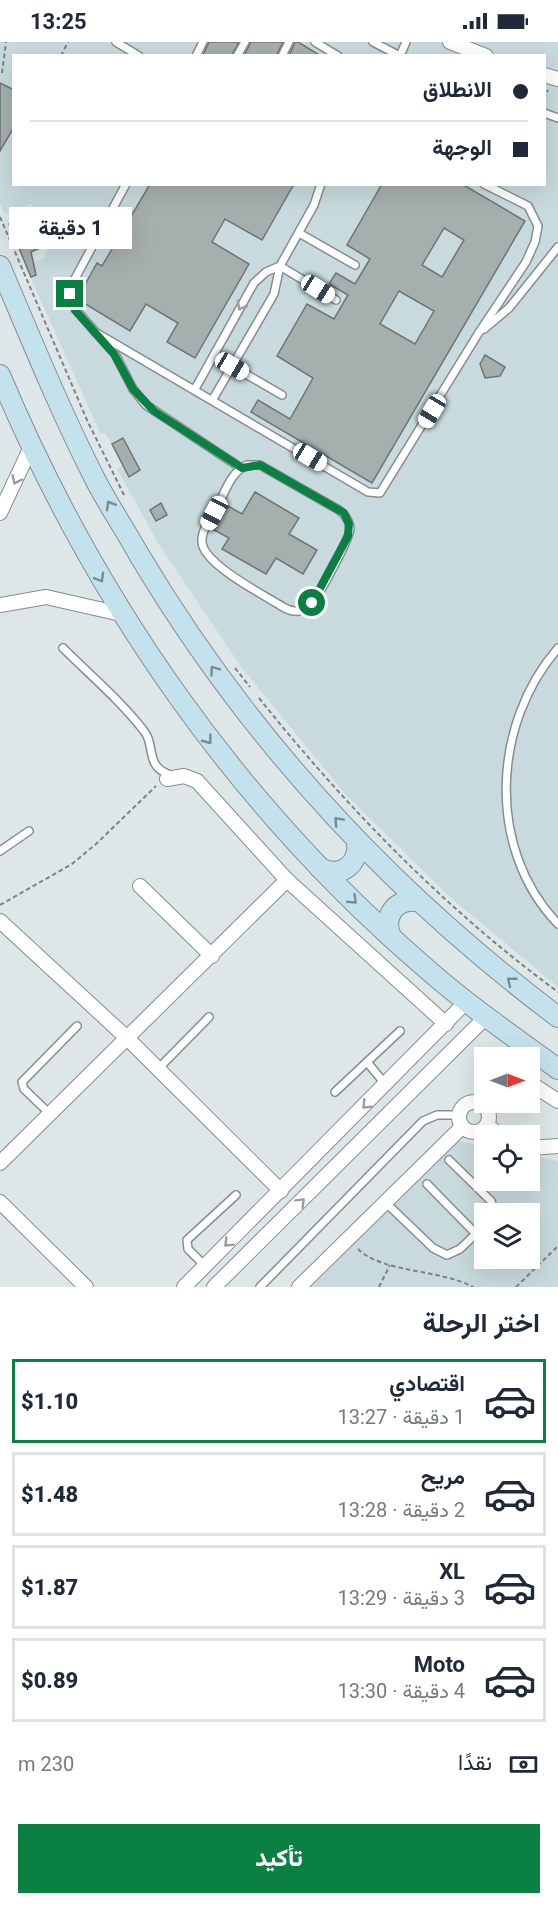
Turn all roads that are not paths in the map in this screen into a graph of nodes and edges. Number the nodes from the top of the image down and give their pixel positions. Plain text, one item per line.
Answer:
1 (117, 42) edge
2 (315, 42) edge
3 (374, 42) edge
4 (450, 42) edge
5 (136, 54) edge
6 (334, 54) edge
7 (396, 54) edge
8 (481, 54) edge
9 (125, 186) edge
10 (321, 186) edge
11 (488, 186) edge
12 (299, 233) junction
13 (558, 247) edge
14 (355, 265) dead end
15 (0, 266) edge
16 (280, 266) junction
17 (336, 300) dead end
18 (95, 332) junction
19 (478, 334) junction
20 (232, 366) junction
21 (0, 375) edge
22 (195, 389) junction
23 (282, 395) dead end
24 (213, 399) junction
25 (32, 447) junction
26 (242, 468) junction
27 (0, 513) edge
28 (0, 605) edge
29 (121, 614) junction
30 (63, 648) dead end
31 (558, 648) edge
32 (170, 777) joint
33 (29, 831) dead end
34 (357, 841) junction
35 (0, 851) edge
36 (320, 868) junction
37 (287, 880) junction
38 (140, 886) dead end
39 (418, 902) junction
40 (0, 921) edge
41 (558, 924) edge
42 (391, 937) junction
43 (212, 956) junction
44 (466, 1002) junction
45 (209, 1017) dead end
46 (486, 1017) junction
47 (558, 1017) edge
48 (446, 1024) junction
49 (77, 1026) dead end
50 (400, 1031) dead end
51 (127, 1038) junction
52 (412, 1058) junction
53 (367, 1062) junction
54 (158, 1069) junction
55 (558, 1069) edge
56 (430, 1074) junction
57 (386, 1085) junction
58 (540, 1089) edge
59 (335, 1092) dead end
60 (558, 1101) edge
61 (474, 1102) edge
62 (487, 1113) edge
63 (50, 1114) junction
64 (460, 1121) junction
65 (487, 1125) edge
66 (474, 1131) edge
67 (558, 1146) edge
68 (540, 1147) edge
69 (449, 1160) dead end
70 (0, 1163) edge
71 (427, 1184) dead end
72 (281, 1191) junction
73 (236, 1195) dead end
74 (384, 1201) junction
75 (0, 1202) edge
76 (492, 1203) edge
77 (474, 1232) edge
78 (474, 1236) edge
79 (205, 1266) junction
80 (86, 1287) edge
81 (184, 1287) edge
82 (214, 1287) edge
83 (260, 1287) edge
84 (299, 1287) edge

1 - 5 lane
2 - 6 lane
3 - 7 lane
4 - 8 street
9 - 18 lane
10 - 12 lane
11 - 19 lane
12 - 14 lane
12 - 16 lane
13 - 19 lane
34 -> 15 main road
16 - 17 lane
16 - 20 lane
16 -> 22 lane
18 - 22 lane
18 - 26 lane
19 - 24 lane
20 - 23 lane
20 - 24 lane
21 - 25 main road
22 - 24 lane
25 -> 27 street
25 -> 29 main road
26 - 26 lane
28 - 29 street
29 -> 36 main road
30 - 32 lane
31 - 41 lane
32 - 37 street
33 - 35 lane
34 - 36 main road
34 - 39 main road
36 -> 42 main road
37 - 43 street
37 - 48 street
38 - 43 street
39 - 42 main road
47 -> 39 main road
40 - 51 street
42 - 44 main road
43 - 51 street
44 - 46 main road
44 - 48 street
45 - 54 lane
46 - 55 main road
46 - 56 street
48 - 52 street
49 - 63 lane
50 - 53 lane
51 - 54 street
51 - 63 street
52 - 56 street
52 - 57 street
53 - 57 lane
53 - 59 lane
54 - 72 street
82 -> 56 street
57 -> 72 street
58 - 60 street
61 - 64 street
62 - 65 street
63 - 70 street
64 - 66 street
64 - 74 street
64 - 83 lane
67 - 68 street
69 - 76 lane
71 - 77 lane
72 -> 79 street
73 - 79 lane
74 - 78 lane
74 - 84 street
75 - 80 street
79 - 81 street

